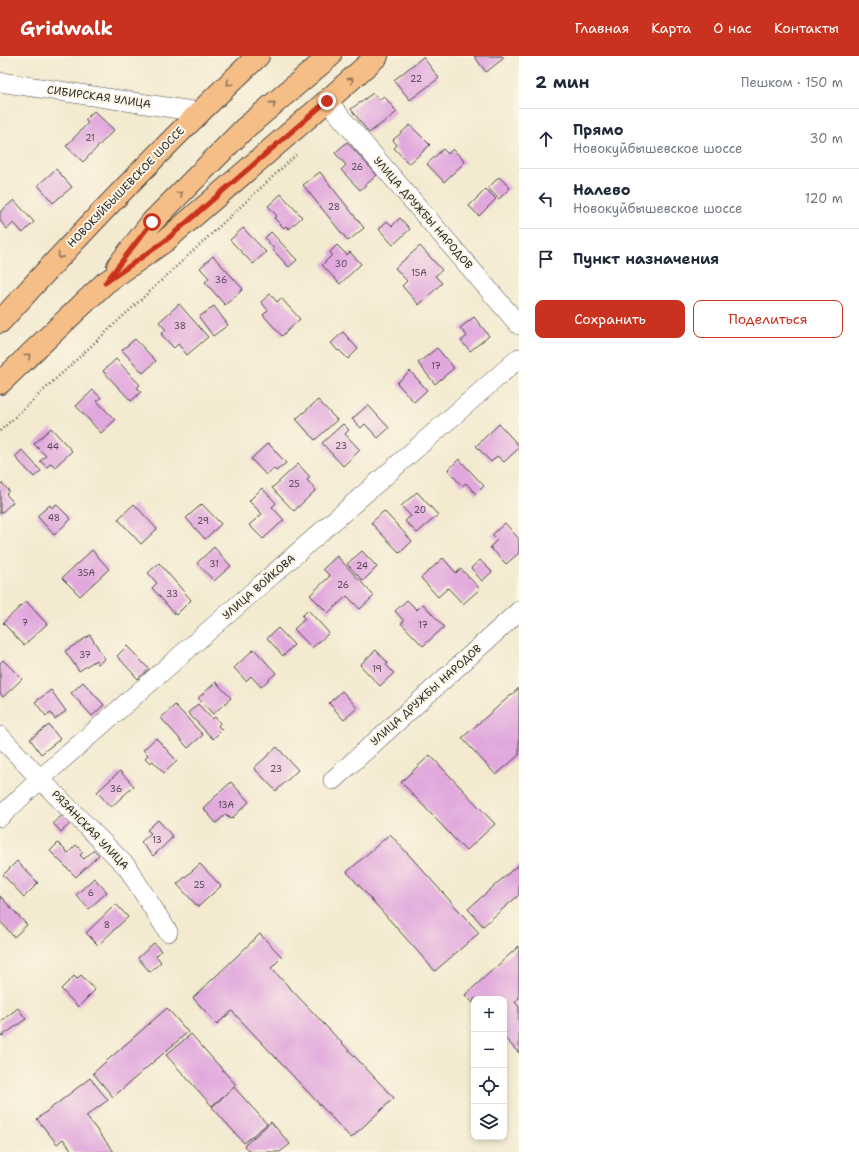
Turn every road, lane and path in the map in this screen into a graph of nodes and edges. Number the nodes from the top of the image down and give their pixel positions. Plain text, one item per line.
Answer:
1 (258, 56) edge
2 (330, 56) edge
3 (377, 56) edge
4 (0, 82) edge
5 (327, 101) junction
6 (199, 112) junction
7 (298, 153) dead end
8 (105, 283) junction
9 (0, 322) edge
10 (519, 325) edge
11 (519, 358) edge
12 (0, 383) edge
13 (0, 431) edge
14 (519, 611) edge
15 (0, 736) edge
16 (40, 779) junction
17 (333, 780) dead end
18 (0, 817) edge
19 (168, 932) dead end

1 -> 6 main road, НОВОКУЙБЫШЕВСКОЕ ШОССЕ
8 -> 2 main road
5 -> 3 main road
4 - 6 street, СИБИРСКАЯ УЛИЦА
5 - 8 main road
5 - 10 street, УЛИЦА ДРУЖБЫ НАРОДОВ
6 -> 9 main road, НОВОКУЙБЫШЕВСКОЕ ШОССЕ
7 - 13 path
12 -> 8 main road
11 - 16 street, УЛИЦА ВОЙКОВА
14 - 17 street, УЛИЦА ДРУЖБЫ НАРОДОВ
15 - 16 street, РЯЗАНСКАЯ УЛИЦА
16 - 18 street, УЛИЦА ВОЙКОВА
16 - 19 street, РЯЗАНСКАЯ УЛИЦА

